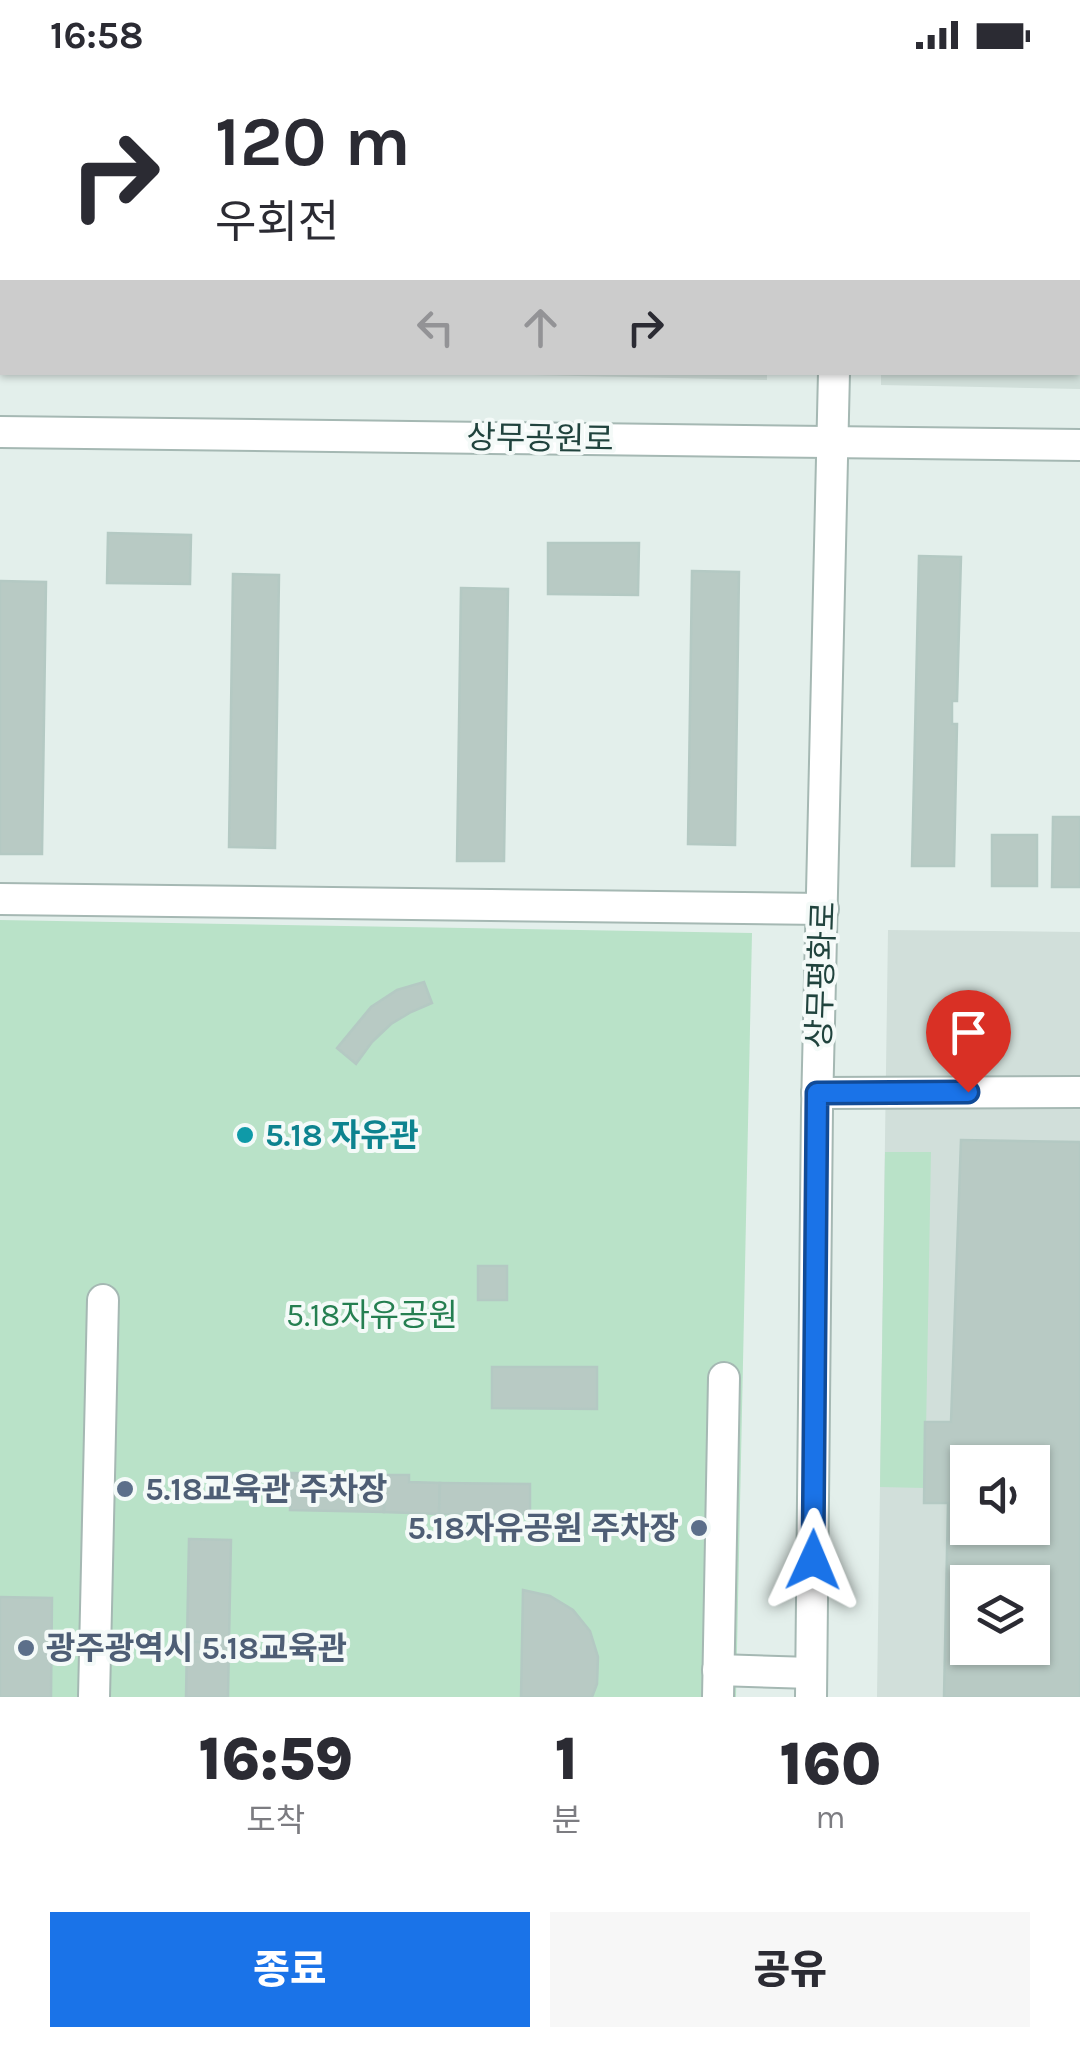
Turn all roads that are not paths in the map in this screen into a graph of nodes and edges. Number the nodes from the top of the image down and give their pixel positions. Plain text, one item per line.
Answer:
1 (834, 375) edge
2 (0, 432) edge
3 (832, 442) junction
4 (1080, 446) edge
5 (0, 900) edge
6 (823, 909) junction
7 (1080, 1092) edge
8 (817, 1093) junction
9 (103, 1300) dead end
10 (724, 1378) dead end
11 (718, 1684) edge
12 (811, 1685) edge
13 (94, 1697) edge

1 - 3 street, 상무평화로
2 - 3 street, 상무공원로
3 - 4 street, 상무공원로
3 - 6 street, 상무평화로
5 - 6 street
6 - 8 street, 상무평화로
7 - 8 street
8 - 12 street, 상무평화로
9 - 13 street
10 - 11 street
11 - 12 street

